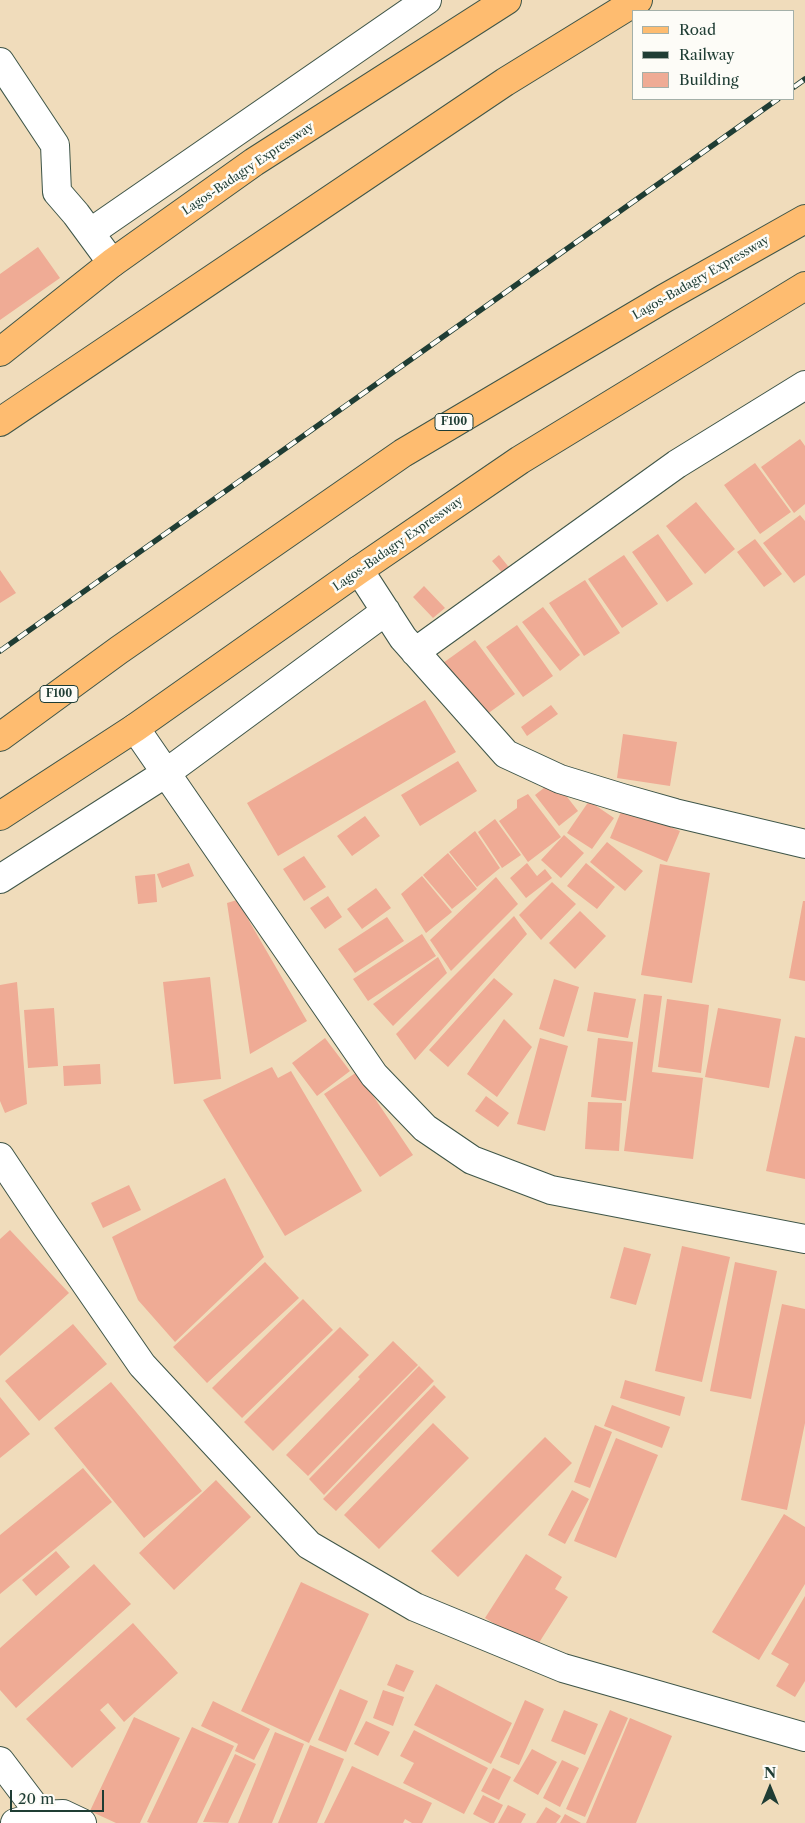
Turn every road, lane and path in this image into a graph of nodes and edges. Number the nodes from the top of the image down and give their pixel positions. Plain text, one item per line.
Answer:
1 (427, 0) edge
2 (507, 0) edge
3 (638, 0) edge
4 (0, 62) edge
5 (805, 220) edge
6 (91, 232) junction
7 (112, 263) junction
8 (805, 286) edge
9 (0, 352) edge
10 (805, 385) edge
11 (0, 422) edge
12 (359, 570) junction
13 (386, 611) junction
14 (415, 652) junction
15 (135, 728) junction
16 (0, 737) edge
17 (166, 773) junction
18 (0, 816) edge
19 (805, 844) edge
20 (0, 879) edge
21 (0, 1157) edge
22 (805, 1239) edge
23 (805, 1738) edge
24 (0, 1761) edge
25 (44, 1819) edge
26 (15, 1823) edge
27 (82, 1823) edge

1 - 6 street
2 - 7 main road, Lagos-Badagry Expressway
3 - 11 main road
4 - 6 street
5 - 16 main road, Lagos-Badagry Expressway / F100
6 - 7 street
7 - 9 main road, Lagos-Badagry Expressway
8 - 12 main road, Lagos-Badagry Expressway
10 - 14 street
12 - 13 street
12 - 15 main road, Lagos-Badagry Expressway
13 - 14 street
13 - 17 street
14 - 19 street
15 - 17 street
15 - 18 main road, Lagos-Badagry Expressway
17 - 20 street
17 - 22 street
21 - 23 street
24 - 25 street
25 - 26 street
25 - 27 street

